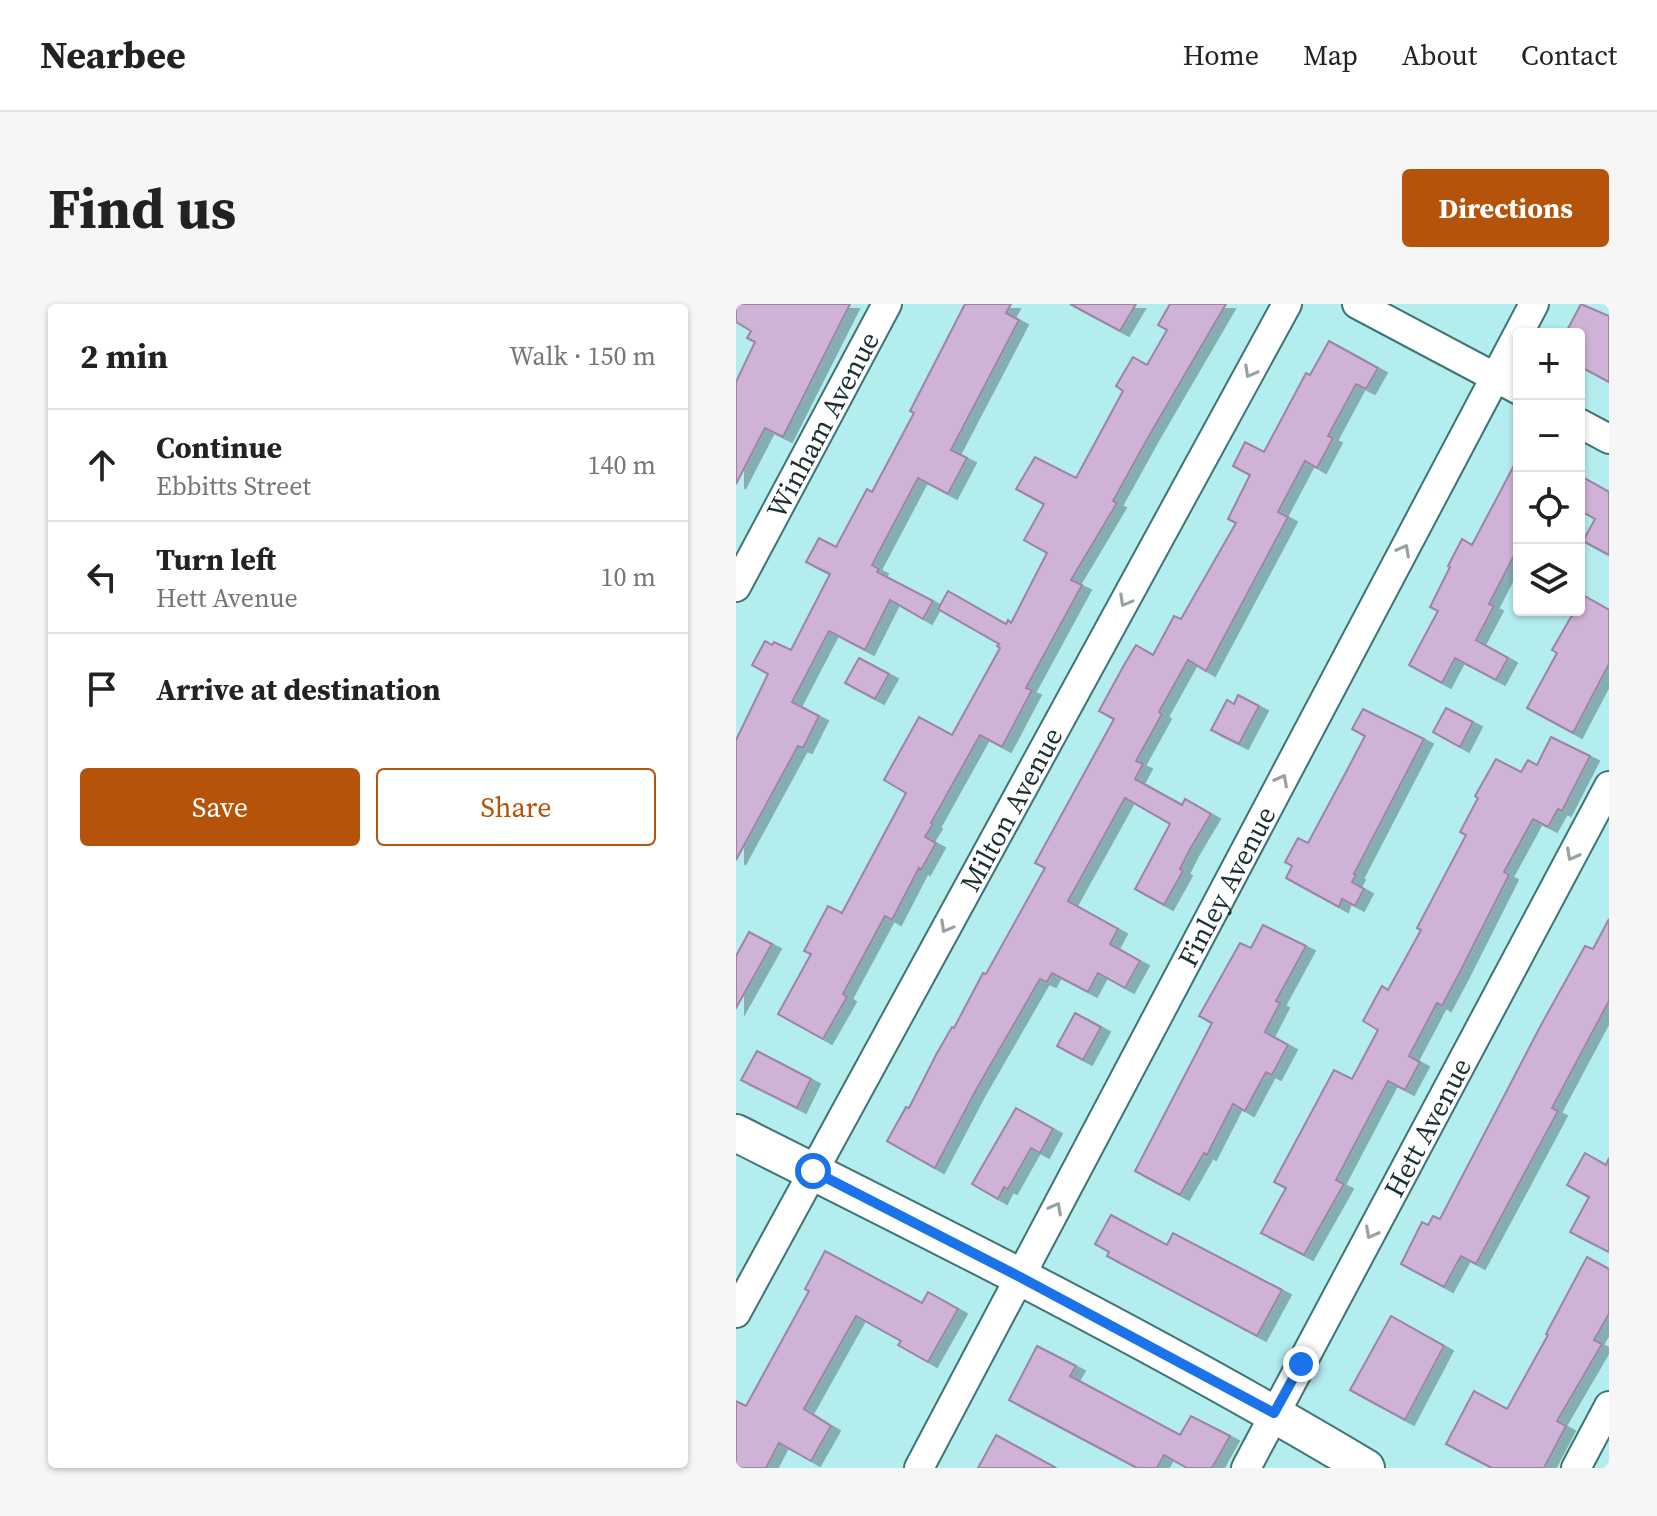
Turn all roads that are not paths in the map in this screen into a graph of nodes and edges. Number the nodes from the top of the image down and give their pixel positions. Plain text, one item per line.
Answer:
1 (887, 304) edge
2 (1287, 304) edge
3 (1357, 304) edge
4 (1534, 304) edge
5 (1507, 384) edge
6 (1585, 426) edge
7 (1609, 439) edge
8 (736, 587) edge
9 (1609, 786) edge
10 (736, 1133) edge
11 (813, 1171) junction
12 (1020, 1277) junction
13 (736, 1313) edge
14 (1609, 1406) edge
15 (1274, 1413) junction
16 (919, 1468) edge
17 (1246, 1468) edge
18 (1366, 1468) edge
19 (1576, 1468) edge

1 - 8 street, Winham Avenue
2 -> 11 street, Milton Avenue
3 - 5 street
4 - 5 street, Finley Avenue
12 -> 5 street, Finley Avenue
6 - 7 street
9 -> 15 street, Hett Avenue
10 - 11 street
11 - 12 street
11 - 13 street, Milton Avenue
12 - 15 street
12 - 16 street, Finley Avenue
14 - 19 street
15 - 17 street, Hett Avenue
15 - 18 street

